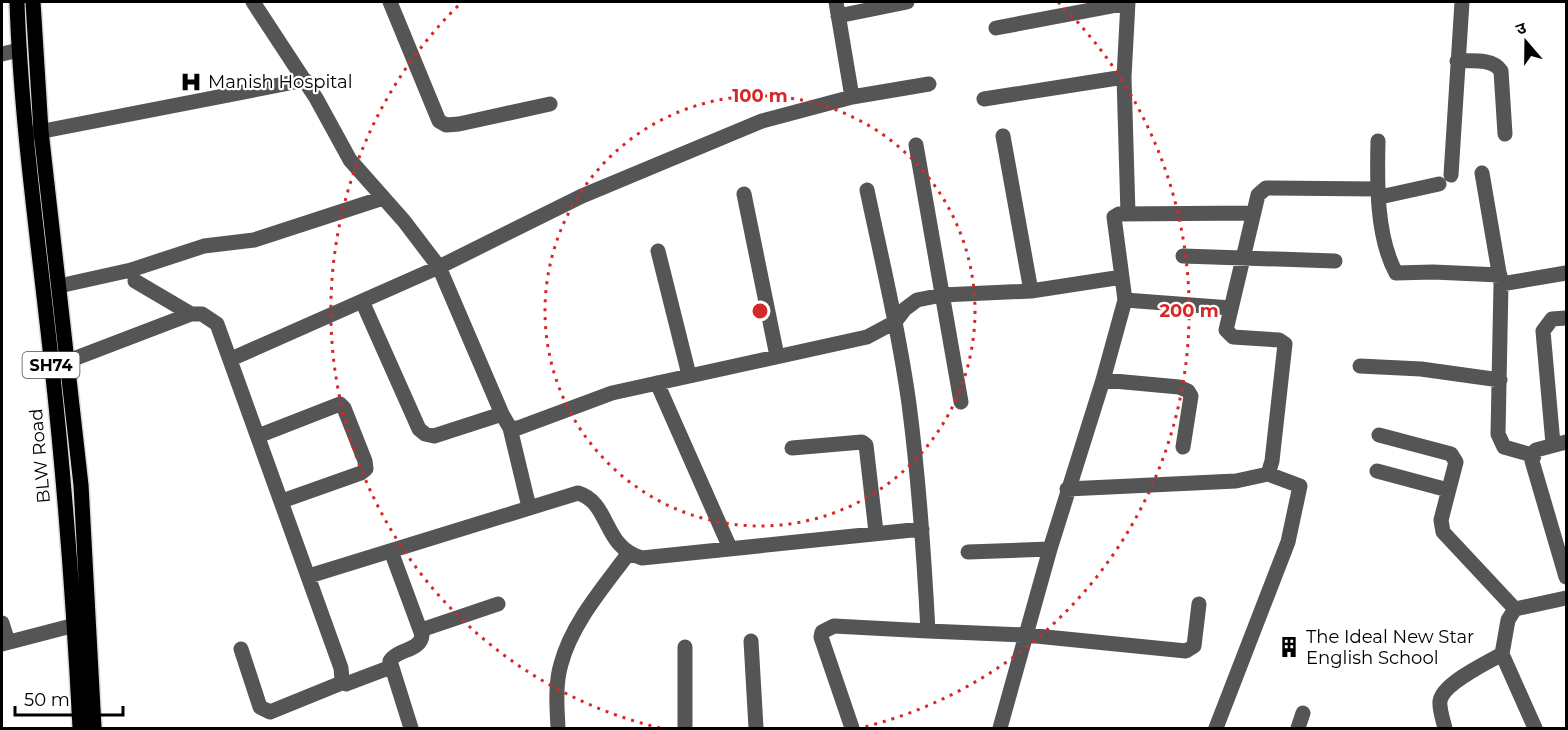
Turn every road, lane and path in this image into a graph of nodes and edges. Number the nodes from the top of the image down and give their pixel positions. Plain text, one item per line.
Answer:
1 (17, 2) edge
2 (33, 2) edge
3 (253, 2) edge
4 (390, 2) edge
5 (907, 2) edge
6 (1128, 2) edge
7 (1462, 2) edge
8 (837, 9) edge
9 (996, 28) dead end
10 (19, 50) junction
11 (2, 54) edge
12 (1457, 61) junction
13 (1124, 77) junction
14 (305, 80) junction
15 (929, 84) dead end
16 (852, 96) junction
17 (984, 99) dead end
18 (550, 104) dead end
19 (41, 132) junction
20 (25, 134) junction
21 (1505, 134) dead end
22 (1003, 136) dead end
23 (1378, 141) dead end
24 (916, 145) dead end
25 (1482, 173) dead end
26 (1377, 189) junction
27 (867, 190) dead end
28 (744, 194) dead end
29 (383, 198) junction
30 (1253, 213) junction
31 (1128, 214) junction
32 (658, 251) dead end
33 (1183, 256) dead end
34 (1245, 259) junction
35 (1335, 261) dead end
36 (439, 267) junction
37 (1566, 273) edge
38 (1122, 277) junction
39 (1501, 280) junction
40 (135, 281) dead end
41 (59, 286) junction
42 (1031, 291) junction
43 (942, 295) junction
44 (1125, 300) junction
45 (362, 301) junction
46 (1231, 308) junction
47 (191, 314) junction
48 (1566, 318) edge
49 (895, 322) junction
50 (777, 356) junction
51 (231, 359) junction
52 (59, 365) junction
53 (1360, 366) dead end
54 (689, 375) junction
55 (1103, 380) junction
56 (1500, 380) junction
57 (657, 383) junction
58 (961, 402) dead end
59 (502, 414) junction
60 (510, 428) junction
61 (1379, 435) dead end
62 (258, 436) junction
63 (1560, 443) edge
64 (1183, 447) dead end
65 (792, 448) dead end
66 (1532, 455) junction
67 (1377, 471) dead end
68 (1268, 474) junction
69 (1067, 489) junction
70 (1449, 490) junction
71 (282, 501) junction
72 (529, 507) junction
73 (922, 529) junction
74 (876, 532) junction
75 (730, 548) junction
76 (1050, 549) junction
77 (391, 551) junction
78 (968, 552) dead end
79 (628, 554) junction
80 (309, 576) junction
81 (1566, 576) edge
82 (1566, 598) edge
83 (498, 604) dead end
84 (1199, 604) dead end
85 (1515, 609) junction
86 (2, 623) edge
87 (75, 625) junction
88 (420, 630) junction
89 (928, 631) junction
90 (1026, 634) junction
91 (751, 641) dead end
92 (5, 643) edge
93 (685, 647) dead end
94 (241, 649) dead end
95 (1502, 654) junction
96 (391, 667) junction
97 (346, 684) dead end
98 (1303, 713) dead end
99 (80, 729) edge
100 (94, 729) edge
101 (411, 729) edge
102 (558, 729) edge
103 (685, 729) edge
104 (756, 729) edge
105 (852, 729) edge
106 (1000, 729) edge
107 (1216, 729) edge
108 (1298, 729) edge
109 (1445, 729) edge
110 (1535, 729) edge

1 - 10 main road, BLW Road / SH74
2 - 19 main road, SH74
3 - 14 street
4 - 18 street
5 - 8 street
6 - 9 street
6 - 13 street
7 - 12 street
8 - 16 street
10 - 11 street
10 - 20 main road, BLW Road / SH74
12 - 21 street
12 - 26 street
13 - 17 street
13 - 31 street
14 - 19 street
14 - 29 street
15 - 16 street
16 - 36 street
19 - 20 street
19 - 41 main road, SH74
20 - 52 main road, BLW Road / SH74
22 - 42 street
23 - 26 street
24 - 43 street
25 - 39 street
26 - 30 street
26 - 39 street
27 - 49 street
28 - 50 street
29 - 36 street
29 - 41 street
30 - 31 street
30 - 34 street
31 - 38 street
32 - 54 street
33 - 34 street
34 - 35 street
34 - 46 street
36 - 45 street
36 - 59 street
37 - 39 street
38 - 42 street
38 - 44 street
39 - 56 street
40 - 47 street
41 - 52 main road, SH74
42 - 43 street
43 - 49 street
43 - 58 street
44 - 46 street
44 - 55 street
45 - 51 street
45 - 59 street
46 - 68 street
47 - 51 street
47 - 52 street
48 - 63 street
49 - 50 street
49 - 73 street
50 - 54 street
51 - 62 street
52 - 87 main road, BLW Road / SH74
52 - 100 main road, SH74
53 - 56 street
54 - 57 street
55 - 64 street
55 - 69 street
56 - 66 street
57 - 60 street
57 - 75 street
59 - 60 street
60 - 72 street
61 - 70 street
62 - 71 street
62 - 71 street
63 - 66 street
65 - 74 street
66 - 81 street
67 - 70 street
68 - 69 street
68 - 107 street
69 - 76 street
70 - 85 street
71 - 80 street
72 - 77 street
72 - 79 street
73 - 74 street
73 - 89 street
74 - 75 street
75 - 79 street
76 - 78 street
76 - 90 street
77 - 80 street
77 - 88 street
79 - 102 street
80 - 94 street
82 - 85 street
83 - 88 street
84 - 90 street
85 - 95 street
86 - 92 street
87 - 92 street
87 - 99 main road, BLW Road / SH74
88 - 96 street
89 - 90 street
89 - 105 street
90 - 106 street
91 - 104 street
93 - 103 street
95 - 109 street
95 - 110 street
96 - 97 street
96 - 101 street
98 - 108 street

